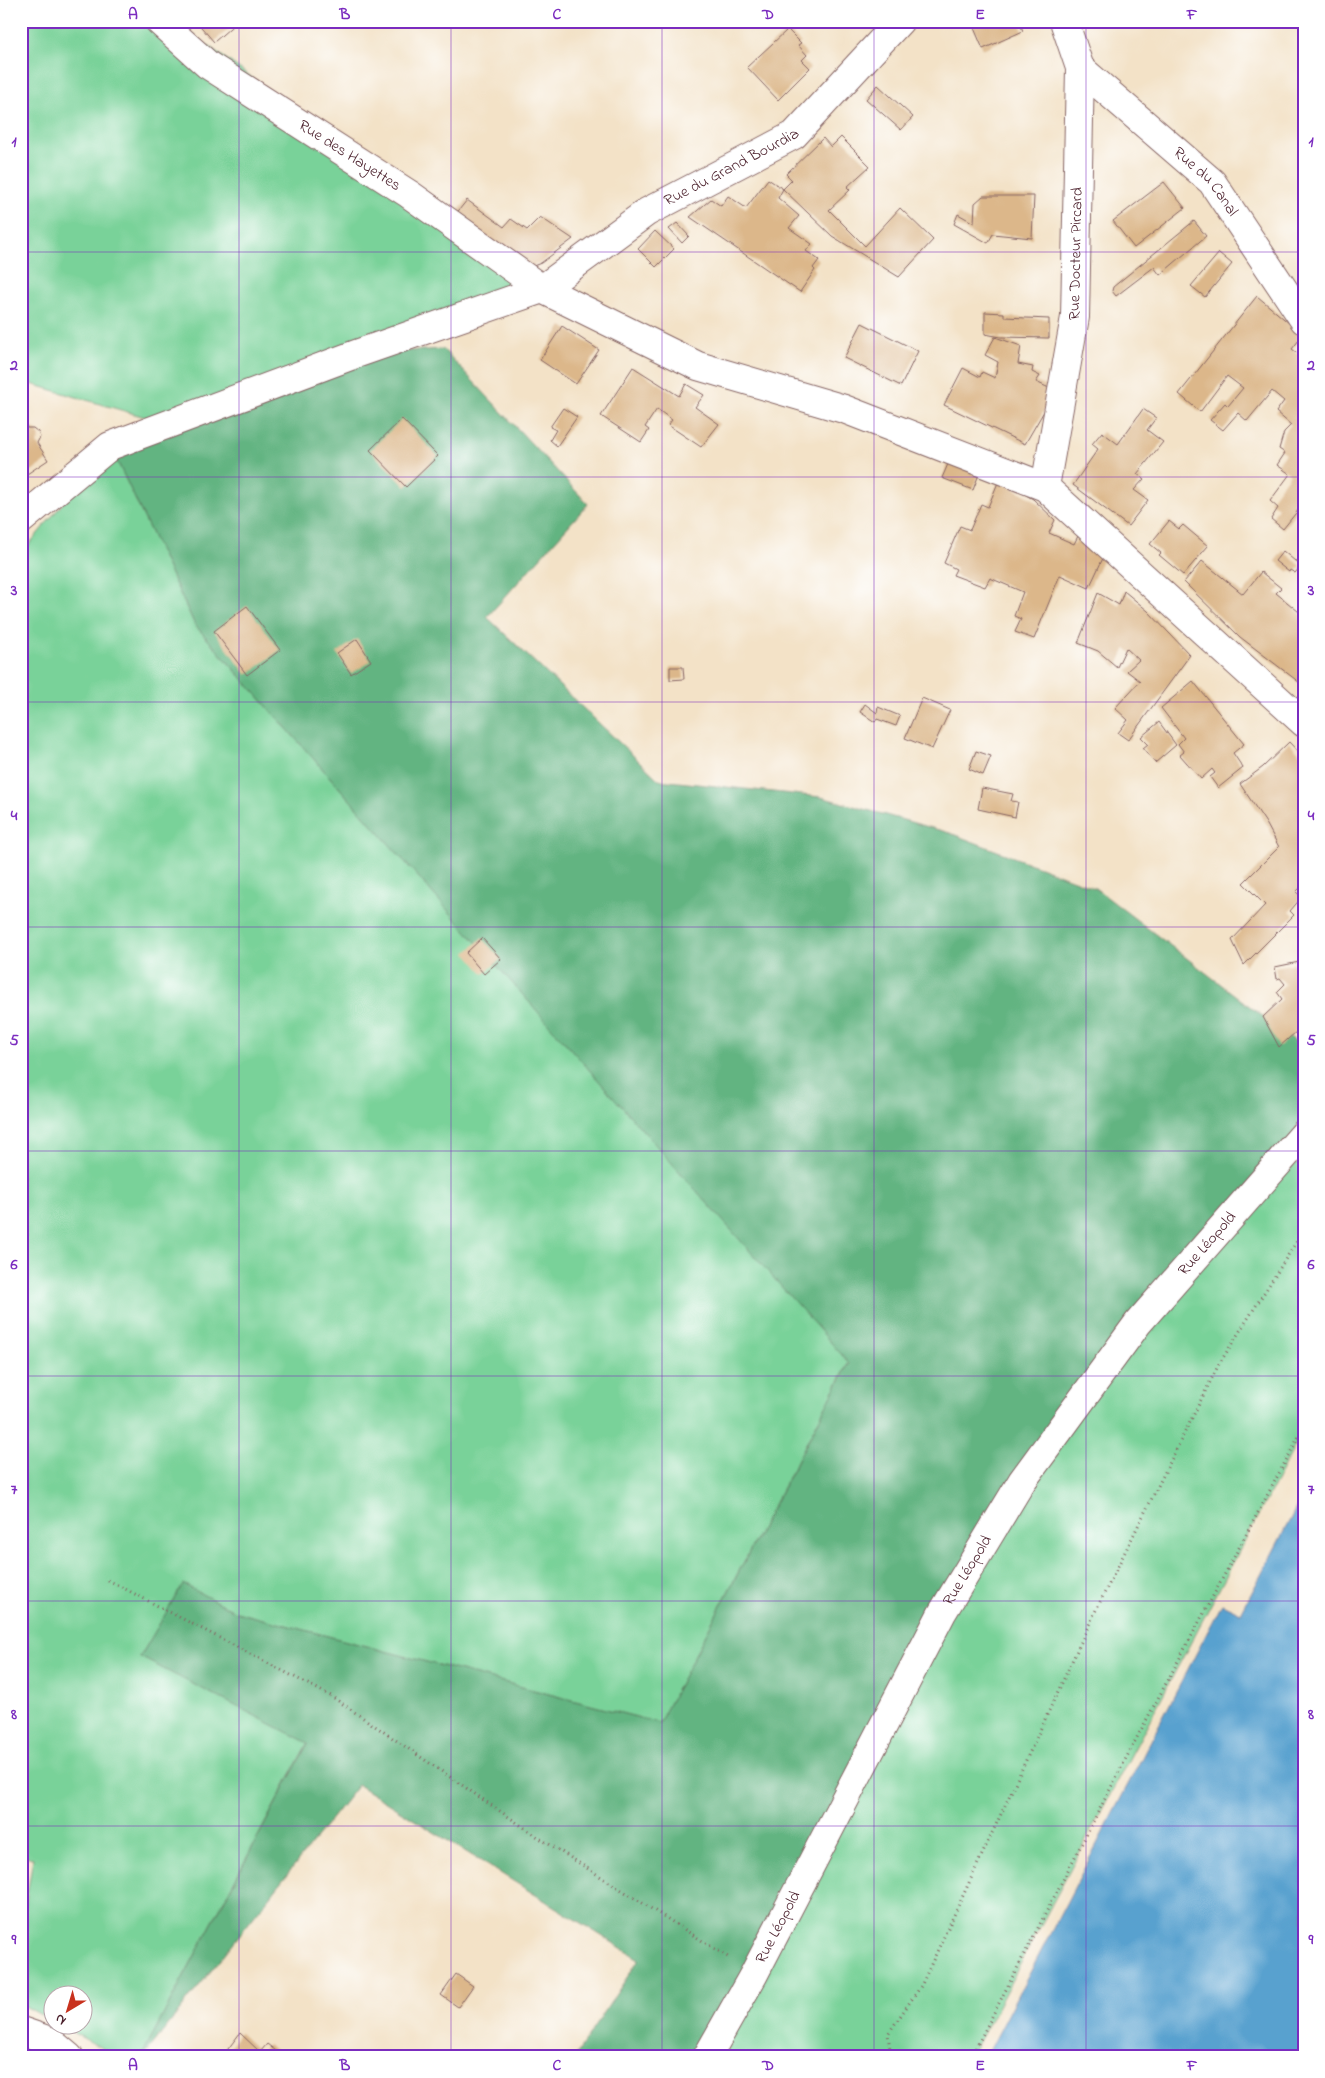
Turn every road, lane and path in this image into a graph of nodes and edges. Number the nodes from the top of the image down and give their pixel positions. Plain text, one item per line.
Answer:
1 (159, 21) edge
2 (900, 21) edge
3 (1064, 21) edge
4 (1080, 68) junction
5 (542, 289) junction
6 (1304, 320) edge
7 (1045, 487) junction
8 (21, 520) edge
9 (1304, 723) edge
10 (1304, 1134) edge
11 (1304, 1230) edge
12 (1304, 1427) edge
13 (108, 1580) dead end
14 (754, 1974) junction
15 (21, 2031) edge
16 (68, 2057) edge
17 (707, 2057) edge
18 (891, 2057) edge
19 (971, 2057) edge

1 - 5 street, Rue des Hayettes
2 - 5 street, Rue du Grand Bourdia
3 - 4 street, Rue Docteur Pircard
4 - 6 street, Rue du Canal
4 - 7 street, Rue Docteur Pircard
5 - 7 street, Rue des Hayettes
5 - 8 street, Rue du Grand Bourdia
7 - 9 street
10 - 14 street, Rue Léopold
11 - 18 path
12 - 19 path
13 - 14 path
14 - 17 street, Rue Léopold
15 - 16 street

